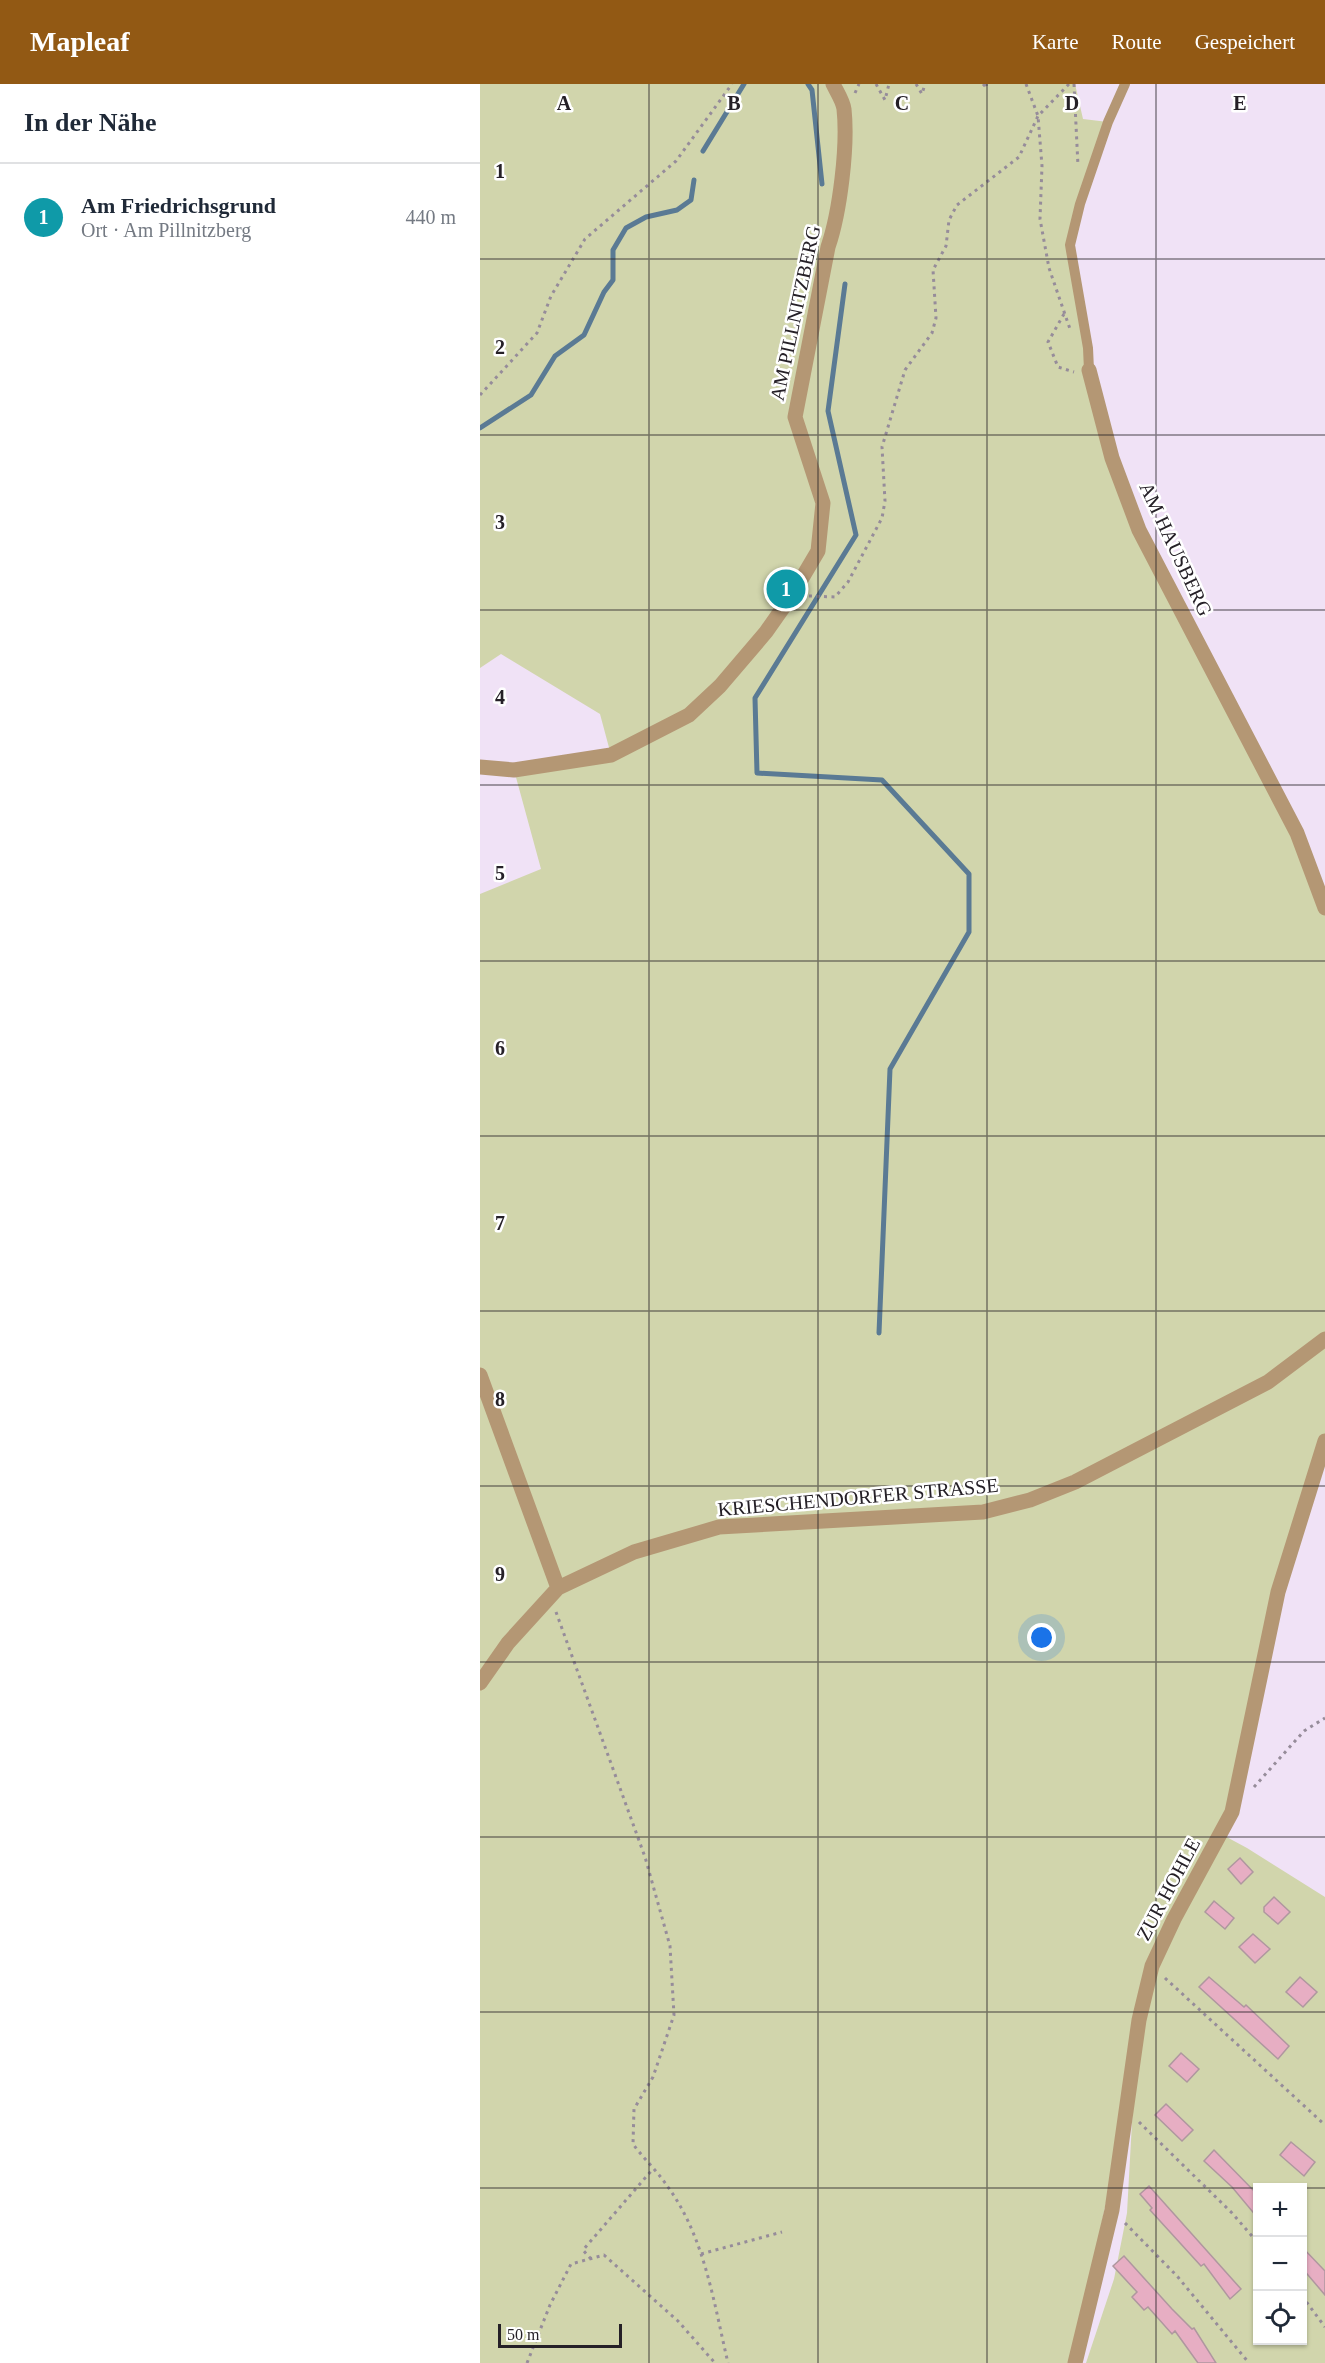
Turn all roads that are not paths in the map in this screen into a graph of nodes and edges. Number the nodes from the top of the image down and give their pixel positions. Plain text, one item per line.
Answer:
1 (833, 84) edge
2 (1125, 84) edge
3 (1089, 370) joint
4 (480, 767) edge
5 (1325, 908) edge
6 (1325, 1339) edge
7 (480, 1375) edge
8 (1325, 1441) edge
9 (554, 1594) junction
10 (480, 1683) edge
11 (1075, 2363) edge

1 - 4 street, AM PILLNITZBERG
2 - 3 lane, AM HAUSBERG
3 - 5 street, AM HAUSBERG
6 - 9 street, KRIESCHENDORFER STRASSE
7 - 9 street
8 - 11 street, ZUR HOHLE
9 - 10 street, KRIESCHENDORFER STRASSE

